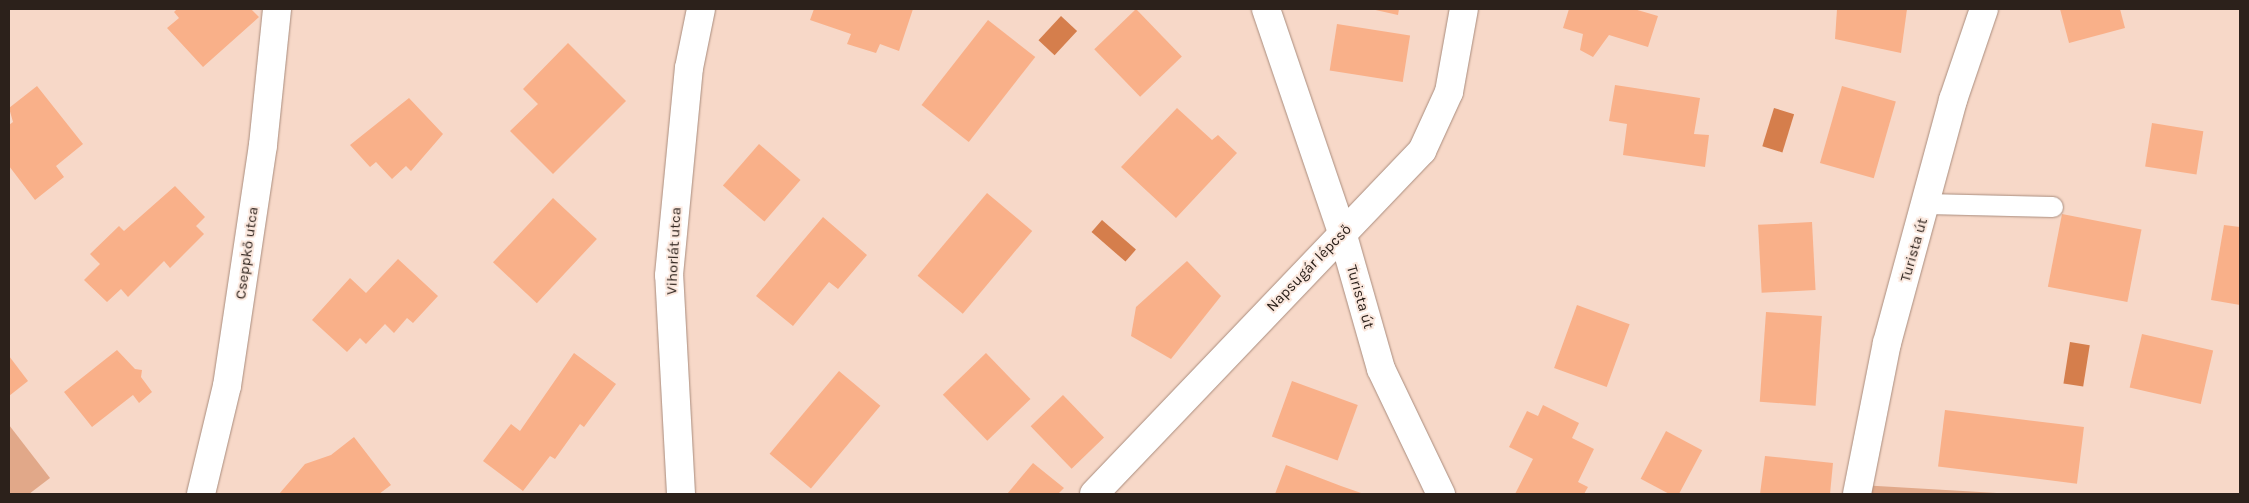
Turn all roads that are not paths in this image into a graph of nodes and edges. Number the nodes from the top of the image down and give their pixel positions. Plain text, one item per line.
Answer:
1 (277, 9) edge
2 (702, 9) edge
3 (1266, 9) edge
4 (1464, 9) edge
5 (1984, 9) edge
6 (1926, 204) junction
7 (2053, 207) dead end
8 (1342, 232) junction
9 (202, 494) edge
10 (681, 494) edge
11 (1094, 494) edge
12 (1441, 494) edge
13 (1857, 494) edge

1 - 9 street, Cseppkő utca
2 - 10 street, Vihorlát utca
3 - 8 street, Turista út
4 - 8 street, Napsugár lépcső
5 - 6 street, Turista út
6 - 7 lane
6 - 13 street, Turista út
8 - 11 street, Napsugár lépcső
8 - 12 street, Turista út

